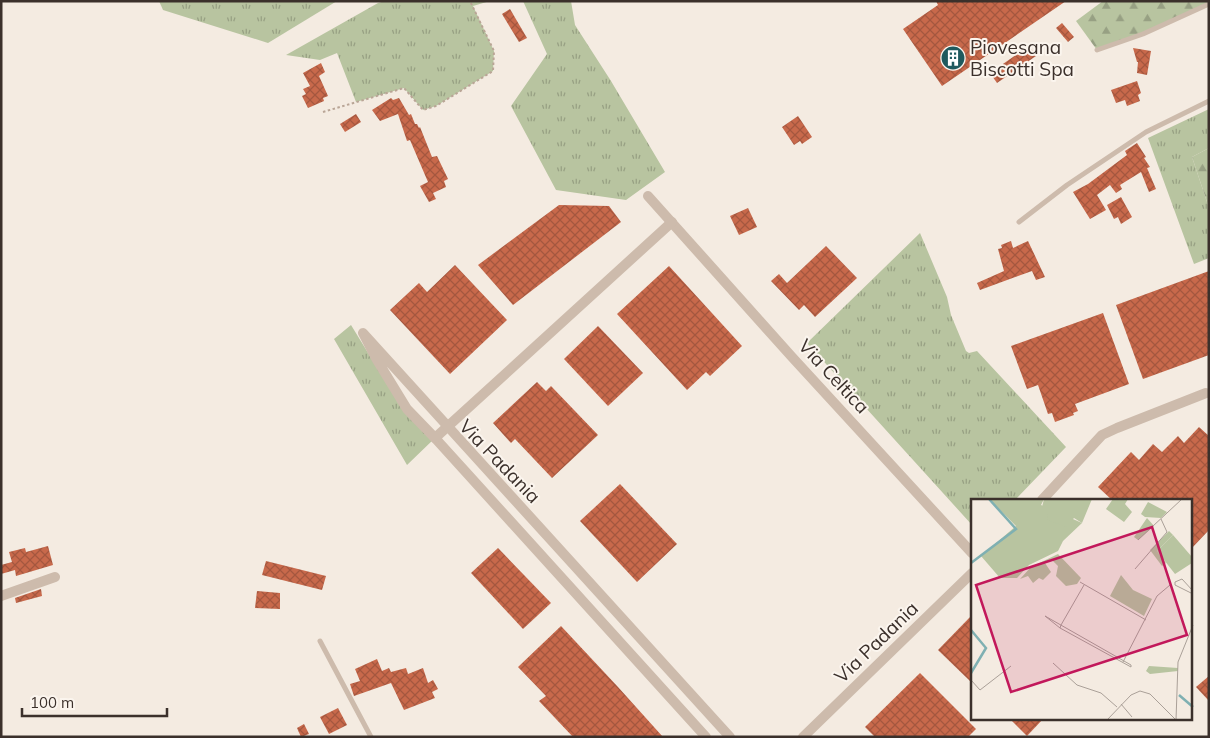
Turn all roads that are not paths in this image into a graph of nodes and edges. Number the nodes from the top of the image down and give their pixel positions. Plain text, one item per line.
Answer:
1 (1209, 4) edge
2 (1097, 50) dead end
3 (1209, 101) edge
4 (648, 196) dead end
5 (672, 222) junction
6 (1019, 222) dead end
7 (1208, 393) edge
8 (447, 426) junction
9 (435, 438) junction
10 (1043, 499) edge
11 (971, 552) edge
12 (971, 574) edge
13 (54, 576) dead end
14 (590, 583) junction
15 (576, 595) junction
16 (1, 596) edge
17 (320, 641) dead end
18 (371, 737) edge
19 (706, 737) edge
20 (730, 737) edge
21 (804, 737) edge

1 - 2 lane
3 - 6 lane
4 - 5 street, Via Celtica
5 - 8 street
5 - 11 street, Via Celtica
7 - 10 street
8 - 9 street, Via Padania
8 - 9 street
8 - 14 street, Via Padania
9 - 15 street, Via Padania
12 - 21 street, Via Padania
13 - 16 street
14 - 15 street
14 - 20 street, Via Padania
15 - 19 street, Via Padania
17 - 18 lane

